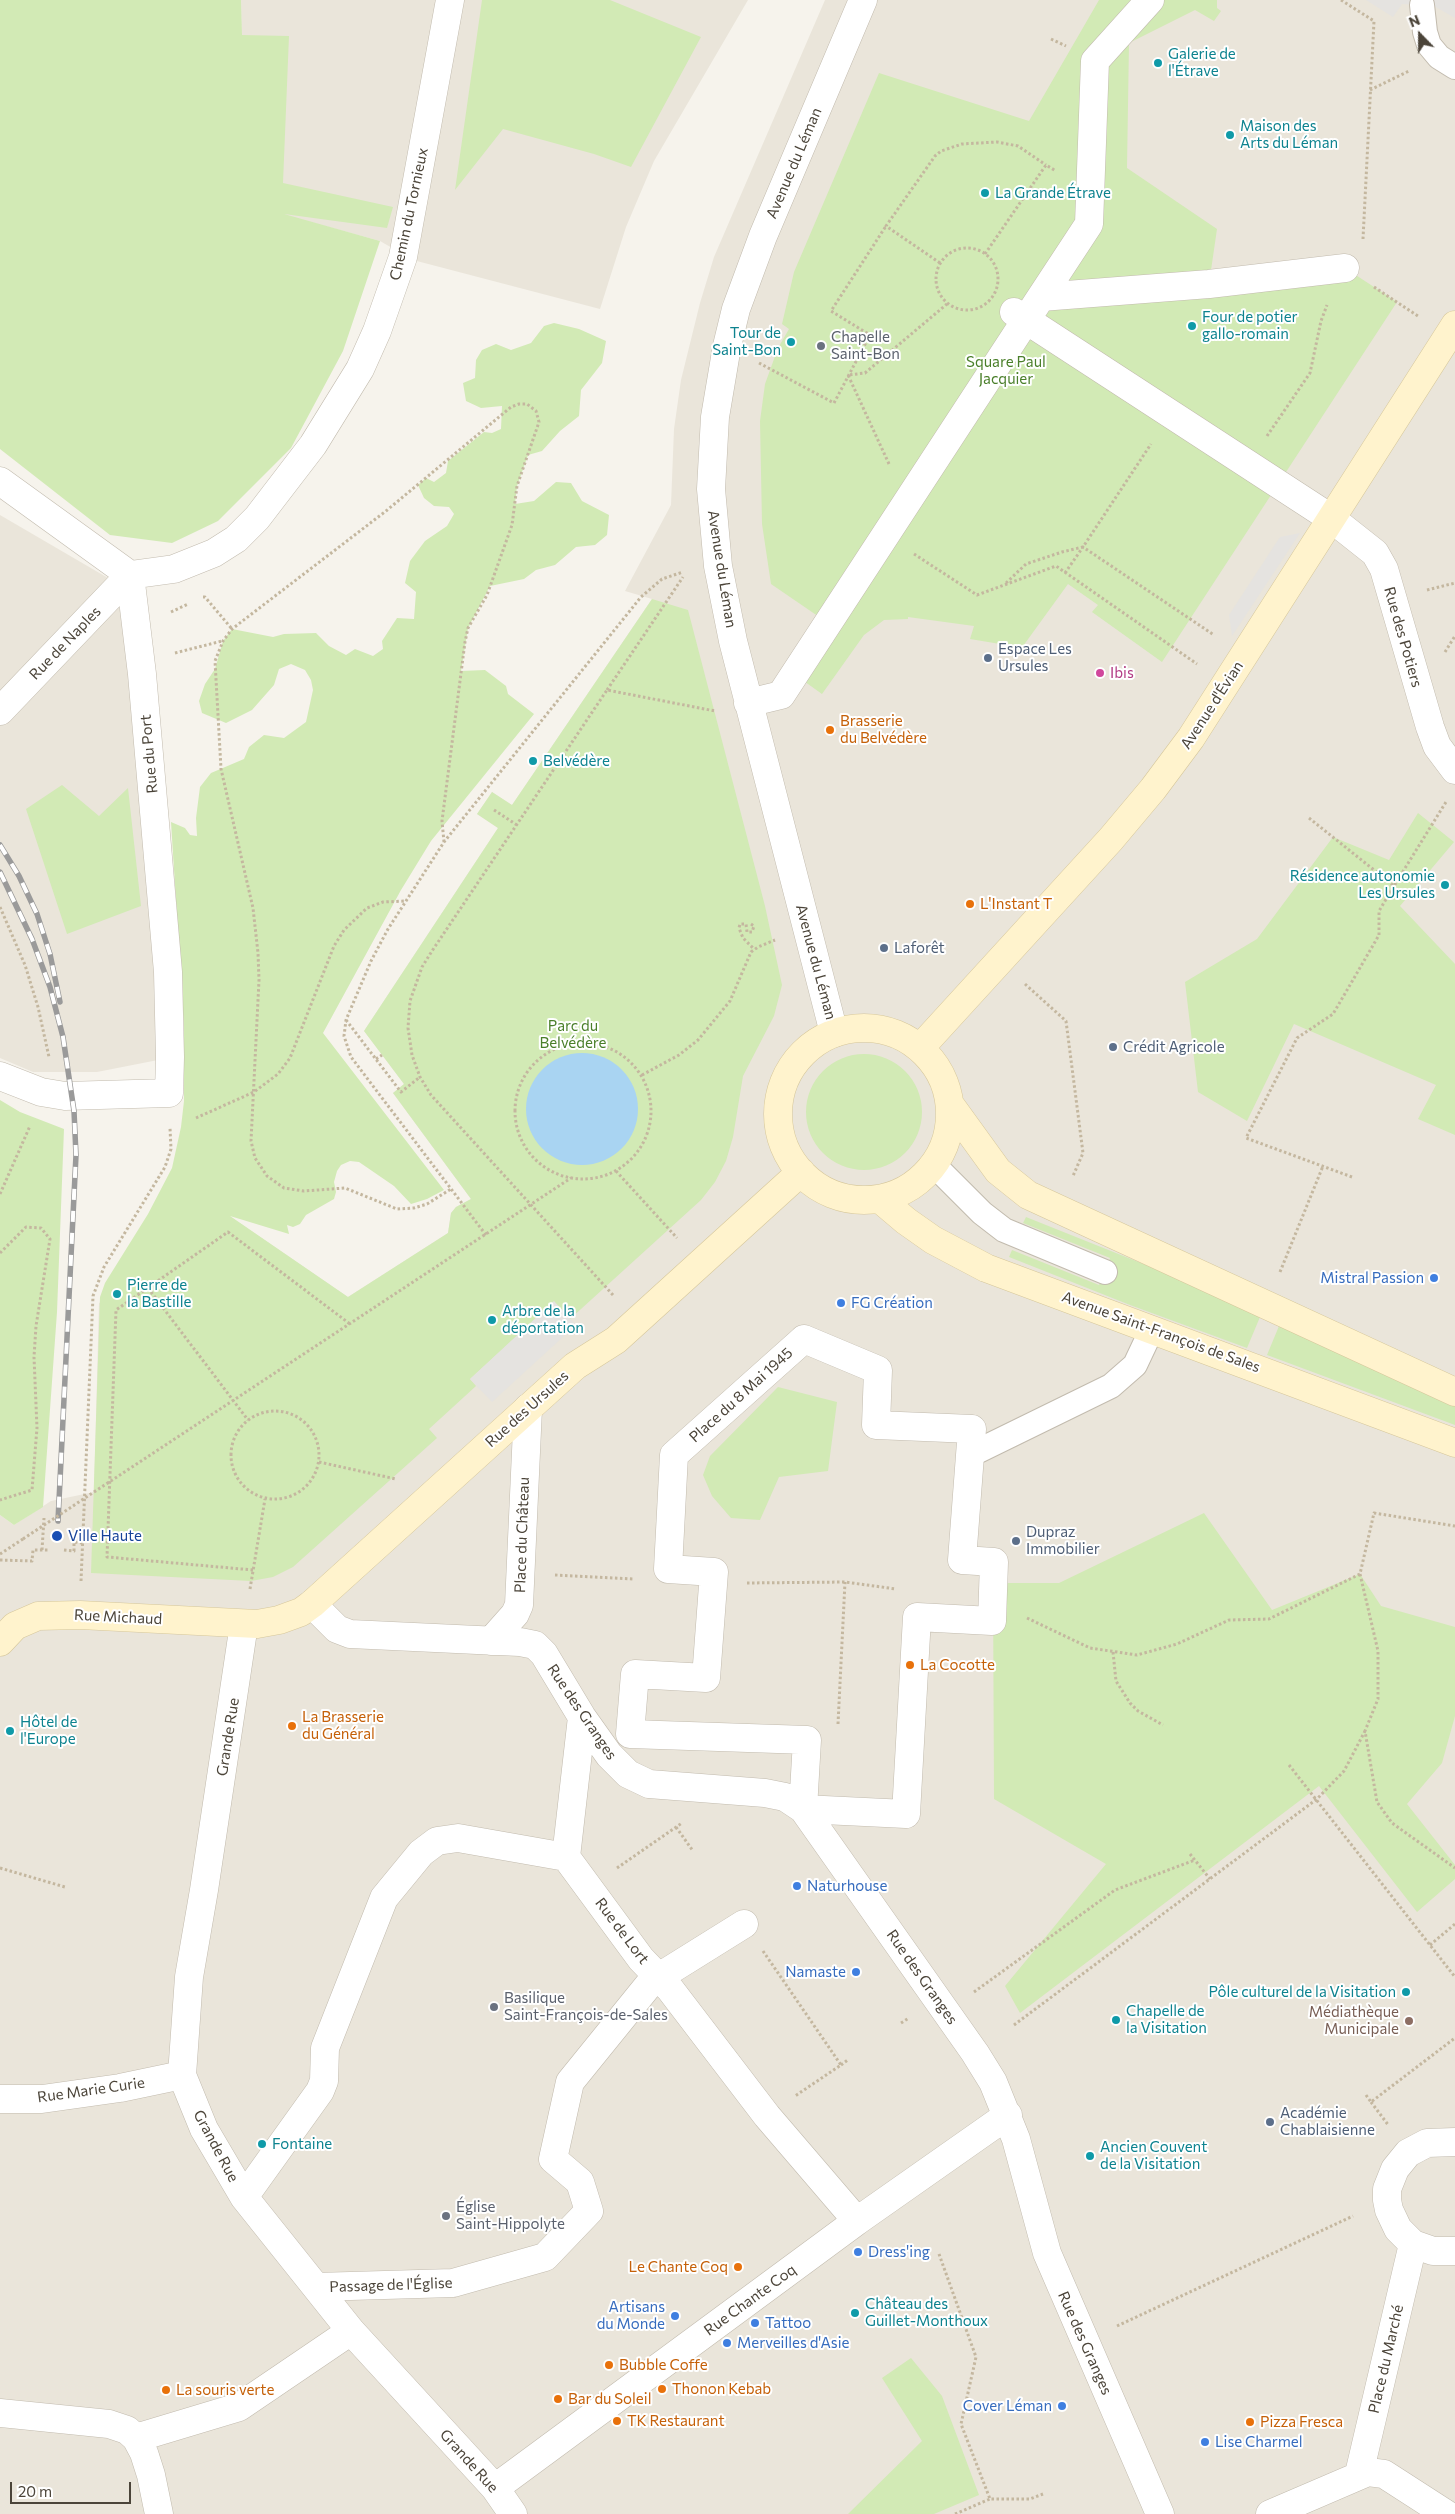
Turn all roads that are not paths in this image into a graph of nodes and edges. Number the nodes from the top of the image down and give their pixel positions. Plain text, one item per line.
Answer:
1 (450, 0) edge
2 (863, 0) edge
3 (1150, 0) edge
4 (1422, 5) dead end
5 (1447, 62) edge
6 (1345, 268) road end
7 (1041, 297) junction
8 (1020, 316) junction
9 (1452, 331) edge
10 (0, 481) edge
11 (1332, 519) junction
12 (130, 575) junction
13 (748, 703) junction
14 (0, 711) edge
15 (1453, 782) edge
16 (834, 1033) junction
17 (920, 1048) junction
18 (0, 1076) edge
19 (951, 1106) junction
20 (934, 1165) junction
21 (801, 1172) junction
22 (880, 1199) junction
23 (1105, 1272) dead end
24 (1152, 1329) junction
25 (1455, 1392) edge
26 (528, 1408) junction
27 (1455, 1443) edge
28 (970, 1455) junction
29 (312, 1604) junction
30 (244, 1624) junction
31 (491, 1641) junction
32 (0, 1642) edge
33 (582, 1717) junction
34 (803, 1809) junction
35 (566, 1857) junction
36 (744, 1924) road end
37 (659, 1977) junction
38 (182, 2075) junction
39 (0, 2099) edge
40 (1008, 2115) junction
41 (1455, 2142) edge
42 (244, 2196) junction
43 (857, 2221) junction
44 (1413, 2244) junction
45 (1455, 2251) edge
46 (316, 2287) junction
47 (351, 2331) junction
48 (0, 2413) edge
49 (136, 2438) junction
50 (1359, 2474) junction
51 (495, 2488) junction
52 (160, 2514) edge
53 (513, 2514) edge
54 (1160, 2514) edge
55 (1270, 2514) edge
56 (1446, 2514) edge

1 - 12 street, Chemin du Tornieux
2 - 13 street, Avenue du Léman
3 - 7 street
4 - 5 lane
6 - 7 street
7 - 8 street
8 - 11 street
8 - 13 street
9 - 11 street, Avenue d'Évian
10 - 12 street
11 - 15 street, Rue des Potiers
11 - 17 street, Avenue d'Évian
12 - 14 street, Rue de Naples
12 - 18 street, Rue du Port
13 - 16 street, Avenue du Léman
16 - 17 street
16 - 21 street
17 - 19 street
19 - 20 street
19 - 25 street
20 - 22 street
20 - 23 lane
21 - 22 street
21 - 26 street, Rue des Ursules
22 - 24 street, Avenue Saint-François de Sales
24 - 27 street, Avenue Saint-François de Sales
24 - 28 lane
26 - 29 street, Rue des Ursules
26 - 31 street, Place du Château
28 - 34 street, Place du 8 Mai 1945
28 - 34 street, Place du 8 Mai 1945
29 - 30 street, Rue des Ursules
29 - 31 street
30 - 32 street, Rue Michaud
30 - 38 street, Grande Rue
31 - 33 street, Rue des Granges
33 - 34 street, Rue des Granges
33 - 35 street
34 - 40 street, Rue des Granges
35 - 37 street, Rue de Lort
35 - 42 street
36 - 37 street
37 - 43 street, Rue de Lort
37 - 46 street, Passage de l'Église
38 - 39 street, Rue Marie Curie
38 - 42 street, Grande Rue
40 - 43 street, Rue Chante Coq
40 - 54 street, Rue des Granges
41 - 44 street
42 - 46 street, Grande Rue
43 - 51 street, Rue Chante Coq
44 - 45 street
44 - 50 street, Place du Marché
46 - 47 street, Grande Rue
47 - 49 street
47 - 51 street, Grande Rue
48 - 49 street
49 - 52 street
50 - 55 street
50 - 56 street
51 - 53 street, Grande Rue

